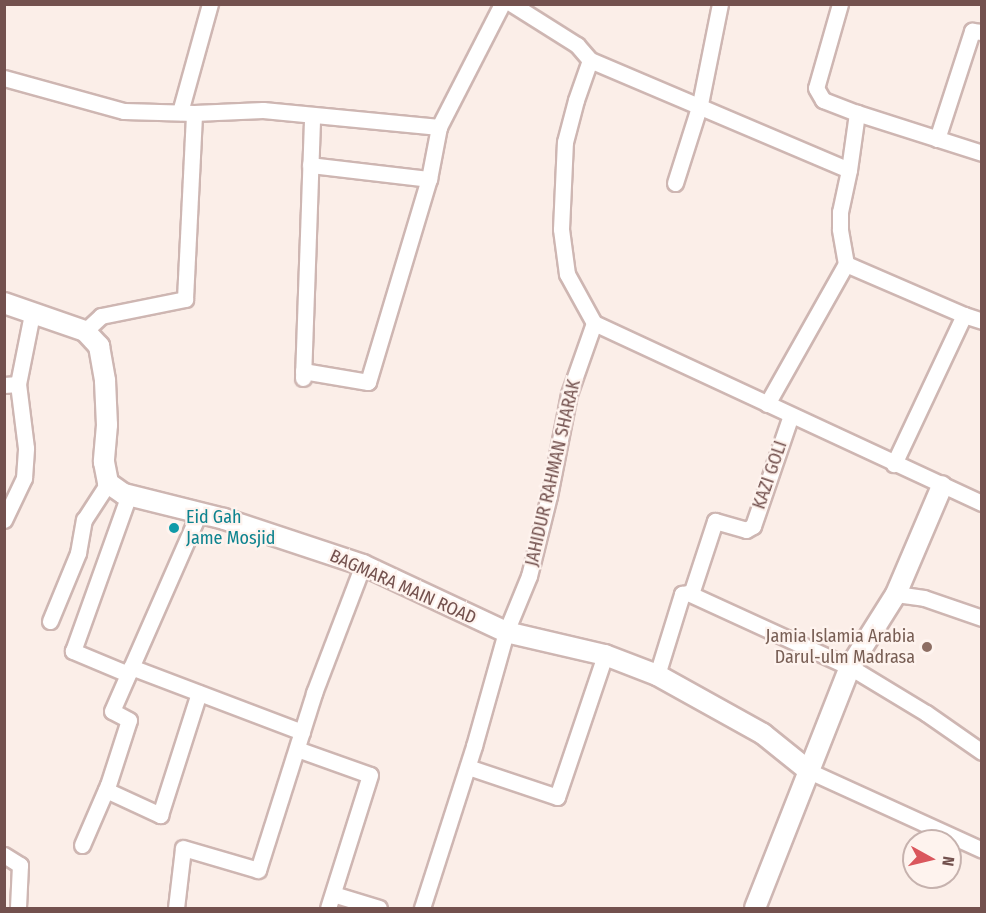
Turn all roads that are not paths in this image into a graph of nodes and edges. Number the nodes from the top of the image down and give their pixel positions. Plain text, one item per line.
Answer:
1 (210, 4) edge
2 (502, 4) edge
3 (512, 4) edge
4 (720, 4) edge
5 (840, 4) edge
6 (981, 32) edge
7 (590, 60) junction
8 (4, 78) edge
9 (700, 104) junction
10 (187, 112) junction
11 (857, 113) junction
12 (312, 115) junction
13 (439, 127) junction
14 (937, 139) junction
15 (981, 153) edge
16 (310, 165) junction
17 (849, 170) junction
18 (429, 179) junction
19 (675, 183) dead end
20 (846, 264) junction
21 (4, 303) edge
22 (32, 314) junction
23 (964, 315) junction
24 (981, 321) edge
25 (594, 322) junction
26 (85, 331) junction
27 (11, 385) edge
28 (767, 404) junction
29 (791, 415) junction
30 (894, 464) junction
31 (108, 483) junction
32 (942, 486) junction
33 (129, 495) junction
34 (981, 503) edge
35 (199, 513) junction
36 (4, 520) edge
37 (363, 565) junction
38 (691, 594) junction
39 (896, 594) junction
40 (981, 618) edge
41 (50, 621) dead end
42 (506, 632) junction
43 (605, 655) junction
44 (850, 667) junction
45 (129, 671) junction
46 (657, 675) junction
47 (199, 693) junction
48 (302, 732) junction
49 (297, 749) junction
50 (981, 752) edge
51 (468, 767) junction
52 (809, 771) junction
53 (106, 790) junction
54 (82, 845) dead end
55 (981, 850) edge
56 (4, 855) edge
57 (330, 901) edge
58 (18, 909) edge
59 (177, 909) edge
60 (379, 909) edge
61 (422, 909) edge
62 (755, 909) edge

1 - 10 street
2 - 13 street
3 - 7 street
4 - 9 street
5 - 11 street
6 - 14 street
7 - 9 street
7 - 25 street
8 - 10 street
9 - 17 street
9 - 19 street
10 - 12 street
10 - 26 street
11 - 14 street
11 - 17 street
12 - 13 street
12 - 16 street
13 - 18 street
14 - 15 street
16 - 18 street
16 - 18 street
17 - 20 street
20 - 23 street
20 - 28 street
21 - 22 street
22 - 26 street
22 - 27 street
23 - 24 street
23 - 30 street
25 - 28 street
25 - 42 street, JAHIDUR RAHMAN SHARAK
26 - 31 street
27 - 36 street
28 - 29 street
29 - 30 street
29 - 38 street, KAZI GOLI
30 - 32 street
31 - 33 street, BAGMARA MAIN ROAD
31 - 41 street
32 - 34 street
32 - 39 street
33 - 35 street, BAGMARA MAIN ROAD
33 - 45 street
35 - 37 street, BAGMARA MAIN ROAD
35 - 45 street
37 - 42 street, BAGMARA MAIN ROAD
37 - 48 street
38 - 44 street
38 - 46 street
39 - 40 street
39 - 44 street
42 - 43 street, BAGMARA MAIN ROAD
42 - 51 street, JAHIDUR RAHMAN SHARAK
43 - 46 street, BAGMARA MAIN ROAD
43 - 51 street
44 - 50 street
44 - 52 street
45 - 47 street
45 - 53 street
46 - 52 street, BAGMARA MAIN ROAD
47 - 48 street
47 - 53 street
48 - 49 street
49 - 57 street
49 - 59 street
51 - 61 street, JAHIDUR RAHMAN SHARAK
52 - 55 street
52 - 62 street
53 - 54 street
56 - 58 street
57 - 60 street

